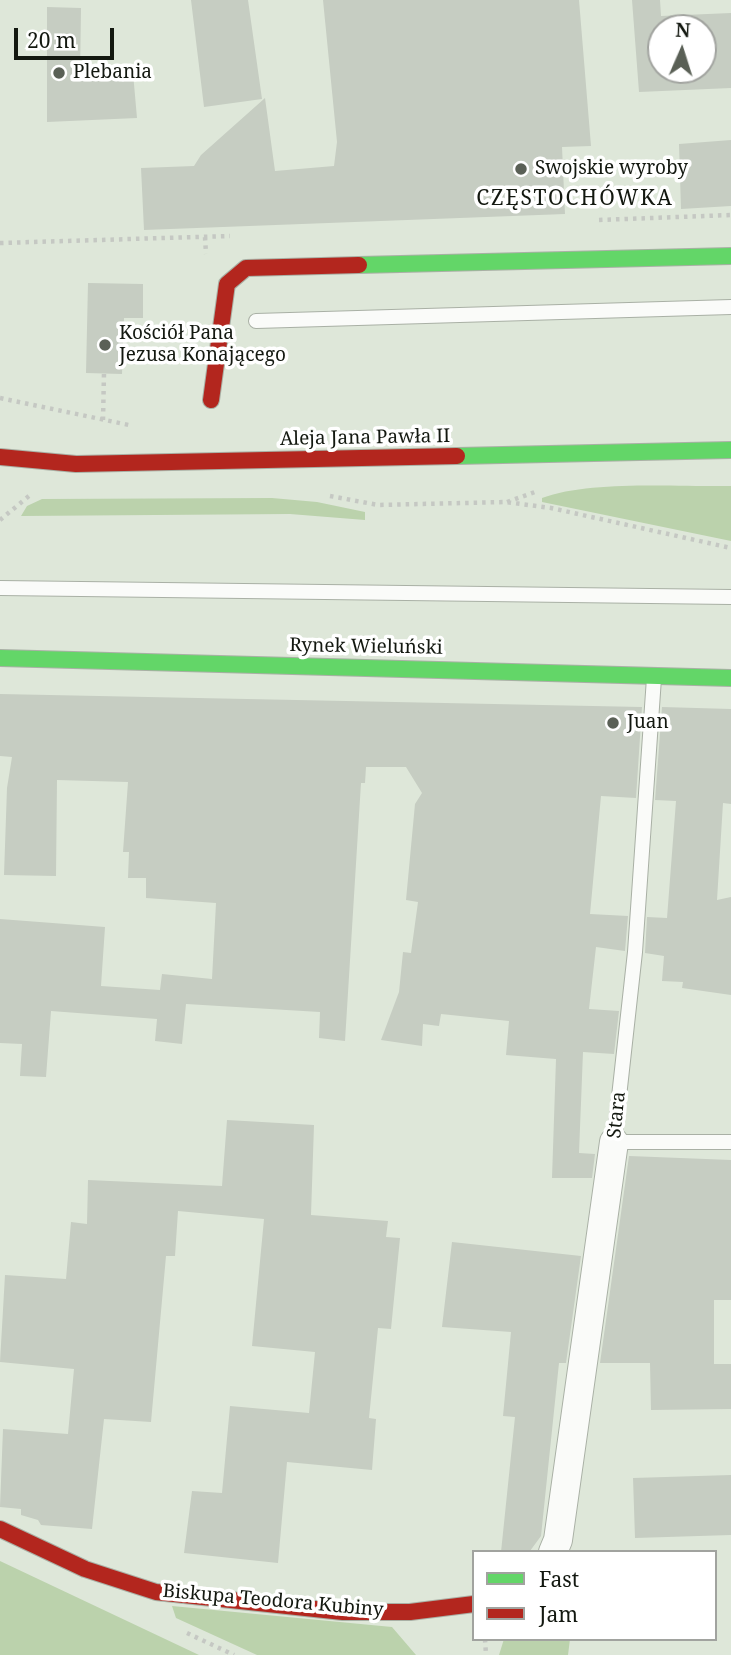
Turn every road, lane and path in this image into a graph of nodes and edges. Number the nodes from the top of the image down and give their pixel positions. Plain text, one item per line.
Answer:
1 (731, 256) edge
2 (731, 307) edge
3 (256, 321) dead end
4 (104, 373) dead end
5 (211, 400) dead end
6 (103, 420) dead end
7 (731, 450) edge
8 (0, 457) edge
9 (378, 505) dead end
10 (731, 548) edge
11 (0, 588) edge
12 (731, 597) edge
13 (0, 659) edge
14 (654, 676) junction
15 (731, 678) edge
16 (614, 1142) junction
17 (731, 1142) edge
18 (0, 1530) edge
19 (553, 1550) edge
20 (472, 1604) edge

1 - 5 street
2 - 3 lane
4 - 6 path
7 - 8 street, Aleja Jana Pawła II
9 - 10 path
11 - 12 lane
13 - 14 street, Rynek Wieluński
14 - 15 street, Rynek Wieluński
14 - 16 lane, Stara
16 - 17 lane
16 - 19 street, Stara
18 - 20 street, Biskupa Teodora Kubiny

